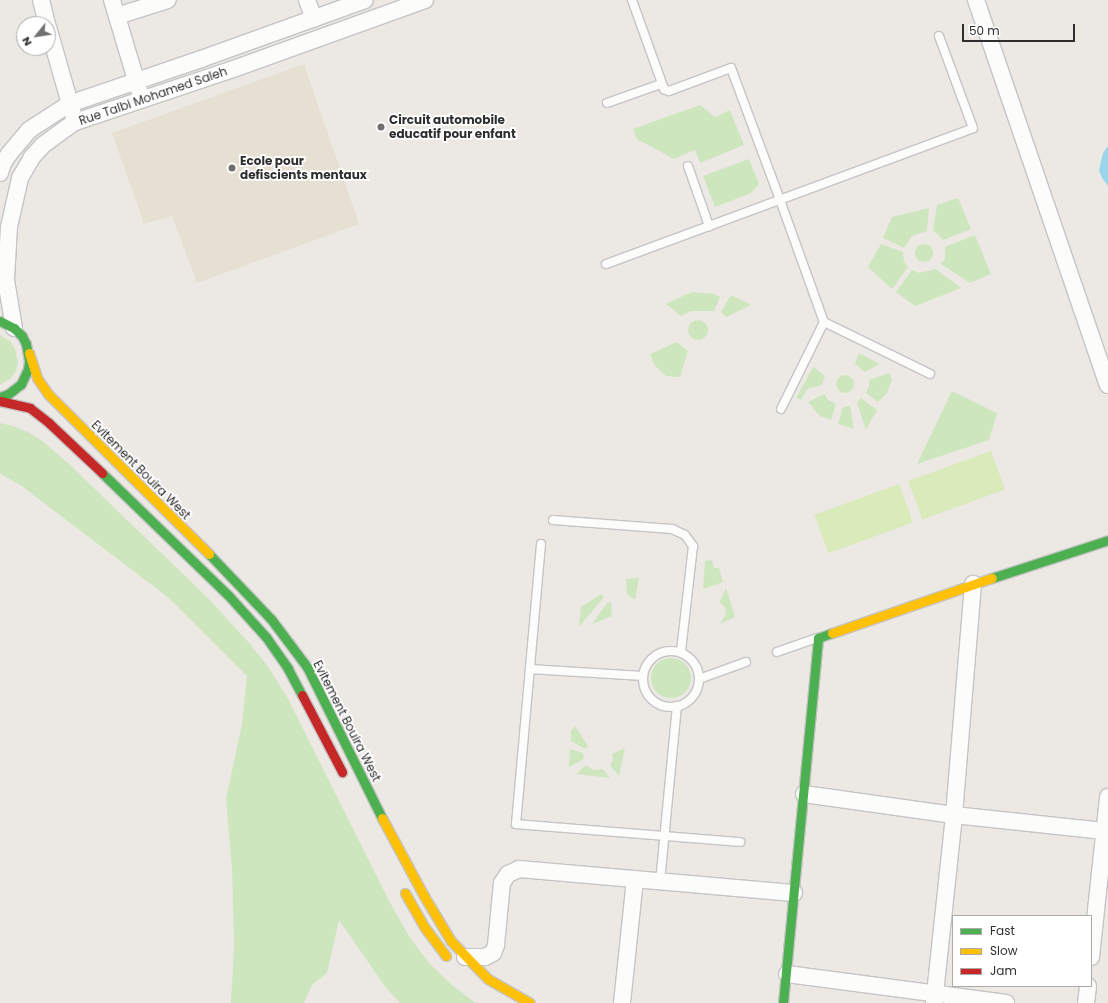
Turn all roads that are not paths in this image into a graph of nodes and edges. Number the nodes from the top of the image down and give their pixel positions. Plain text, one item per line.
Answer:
1 (40, 0) edge
2 (112, 0) edge
3 (168, 0) edge
4 (307, 0) edge
5 (365, 0) edge
6 (425, 0) edge
7 (632, 0) edge
8 (976, 0) edge
9 (45, 16) edge
10 (117, 16) junction
11 (314, 19) junction
12 (939, 36) dead end
13 (56, 56) edge
14 (136, 80) junction
15 (661, 84) junction
16 (142, 99) junction
17 (606, 103) dead end
18 (69, 104) junction
19 (75, 122) junction
20 (688, 166) dead end
21 (0, 172) edge
22 (780, 200) junction
23 (709, 226) junction
24 (606, 264) dead end
25 (824, 322) junction
26 (7, 324) edge
27 (29, 353) junction
28 (930, 374) dead end
29 (1108, 385) edge
30 (0, 397) edge
31 (0, 401) edge
32 (781, 409) dead end
33 (553, 520) dead end
34 (1108, 540) edge
35 (541, 544) dead end
36 (973, 584) junction
37 (818, 638) junction
38 (681, 652) junction
39 (777, 652) dead end
40 (746, 662) dead end
41 (530, 669) junction
42 (643, 676) junction
43 (699, 679) junction
44 (677, 706) junction
45 (346, 779) dead end
46 (804, 794) junction
47 (1108, 796) edge
48 (954, 815) junction
49 (1104, 830) junction
50 (665, 835) junction
51 (740, 842) dead end
52 (635, 880) junction
53 (660, 882) junction
54 (403, 887) dead end
55 (794, 893) junction
56 (1092, 947) edge
57 (458, 960) junction
58 (787, 974) junction
59 (1088, 987) edge
60 (935, 998) edge
61 (530, 1003) edge
62 (622, 1003) edge
63 (783, 1003) edge
64 (1006, 1003) edge
65 (1086, 1003) edge

1 - 9 street
2 - 10 street
3 - 10 street
4 - 11 street
5 - 11 street, Rue Talbi Mohamed Saleh
6 - 16 street, Rue Talbi Mohamed Saleh
7 - 15 lane
8 - 29 street
10 - 14 street
11 - 14 street, Rue Talbi Mohamed Saleh
12 - 22 lane
13 - 18 street
14 - 16 street
14 - 18 street, Rue Talbi Mohamed Saleh
15 - 17 lane
15 - 22 lane
16 - 19 street, Rue Talbi Mohamed Saleh
18 - 19 street
18 - 21 street, Rue Talbi Mohamed Saleh
19 - 26 street, Rue Talbi Mohamed Saleh
20 - 23 lane
22 - 23 lane
22 - 25 lane
23 - 24 lane
25 - 28 lane
25 - 32 lane
26 - 27 main road, Evitement Bouira West
27 - 30 main road
27 - 57 main road, Evitement Bouira West
31 - 45 main road
33 - 38 lane
34 - 36 main road
35 - 41 lane
36 - 37 main road
36 - 48 street
37 - 39 lane
37 - 46 main road
38 - 42 lane
38 - 43 lane
40 - 43 lane
41 - 42 lane
41 - 50 lane
42 - 44 lane
43 - 44 lane
44 - 50 lane
46 - 48 street
46 - 55 main road
47 - 49 street
48 - 49 street
48 - 60 street
49 - 56 street
50 - 51 lane
50 - 53 lane
52 - 53 street
52 - 57 street
52 - 62 street
53 - 55 street
54 - 57 main road, Evitement Bouira West
55 - 58 main road
57 - 61 main road, Evitement Bouira West
58 - 60 street
58 - 63 main road
59 - 65 street
60 - 64 street

